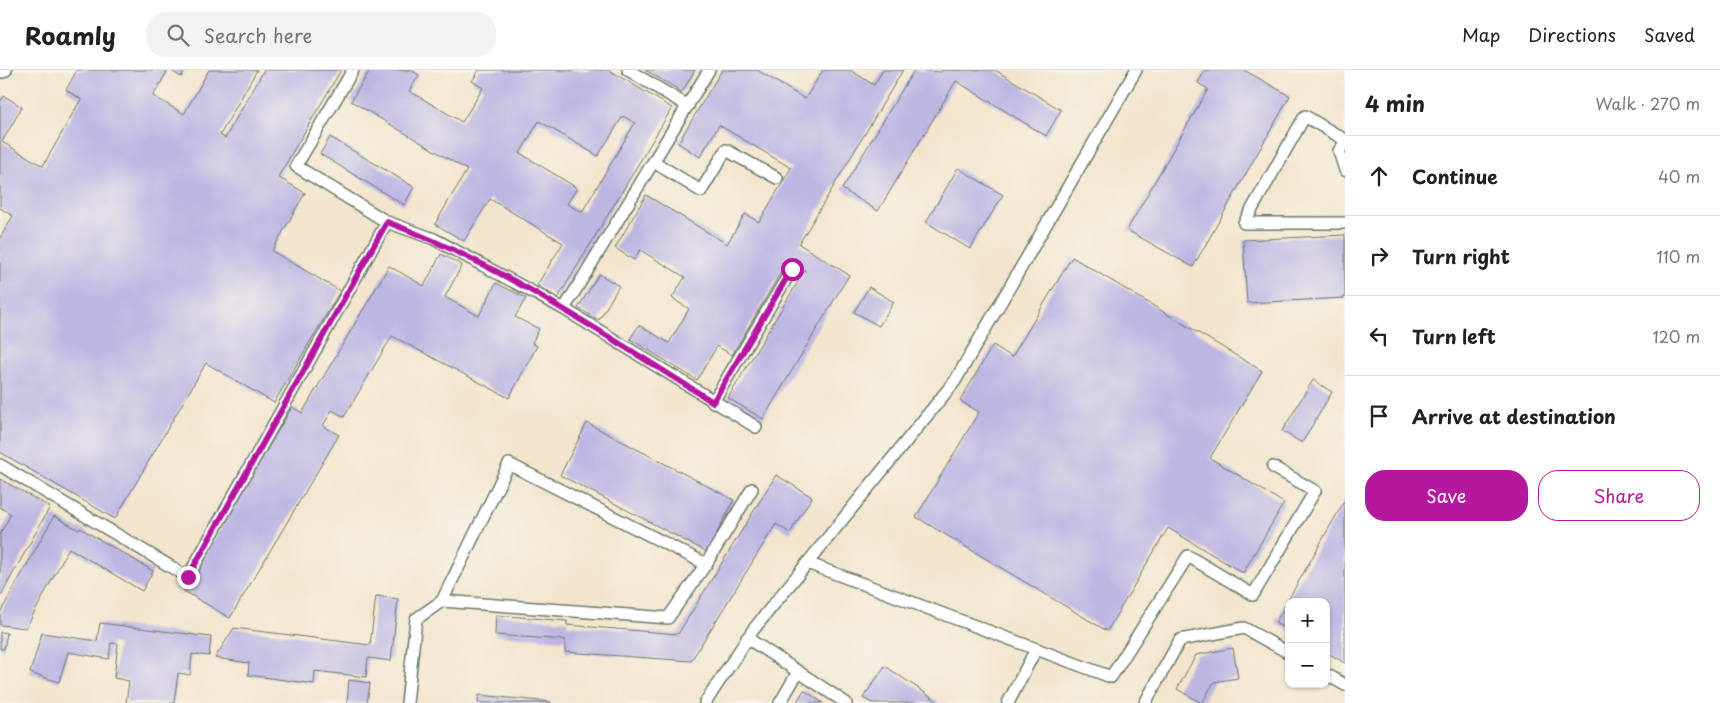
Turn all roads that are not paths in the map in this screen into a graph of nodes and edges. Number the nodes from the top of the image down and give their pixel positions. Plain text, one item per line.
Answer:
1 (1, 70) edge
2 (6, 70) edge
3 (353, 70) edge
4 (628, 70) edge
5 (709, 70) edge
6 (1136, 70) edge
7 (688, 106) junction
8 (1345, 142) edge
9 (654, 162) junction
10 (1345, 170) edge
11 (777, 178) dead end
12 (387, 222) junction
13 (1345, 223) edge
14 (792, 269) dead end
15 (564, 309) junction
16 (713, 402) junction
17 (756, 427) dead end
18 (0, 465) edge
19 (1273, 467) dead end
20 (752, 489) dead end
21 (807, 563) junction
22 (706, 564) junction
23 (442, 601) junction
24 (747, 638) junction
25 (1036, 649) junction
26 (1285, 652) edge
27 (798, 672) junction
28 (1330, 676) edge
29 (1345, 685) edge
30 (407, 703) edge
31 (705, 703) edge
32 (780, 703) edge
33 (846, 703) edge
34 (1008, 703) edge
35 (1145, 703) edge

1 - 2 lane
3 - 12 lane
4 - 7 lane
5 - 7 lane
6 - 21 lane
7 - 9 lane
8 - 10 lane
8 - 13 lane
9 - 11 lane
9 - 15 lane
12 - 15 lane
12 - 18 lane
14 - 16 lane
15 - 16 lane
16 - 17 lane
19 - 25 lane
20 - 22 lane
21 - 24 lane
21 - 25 lane
22 - 23 lane
22 - 23 lane
23 - 30 lane
24 - 27 lane
24 - 31 lane
25 - 34 lane
26 - 35 lane
27 - 32 lane
27 - 33 lane
28 - 29 lane

